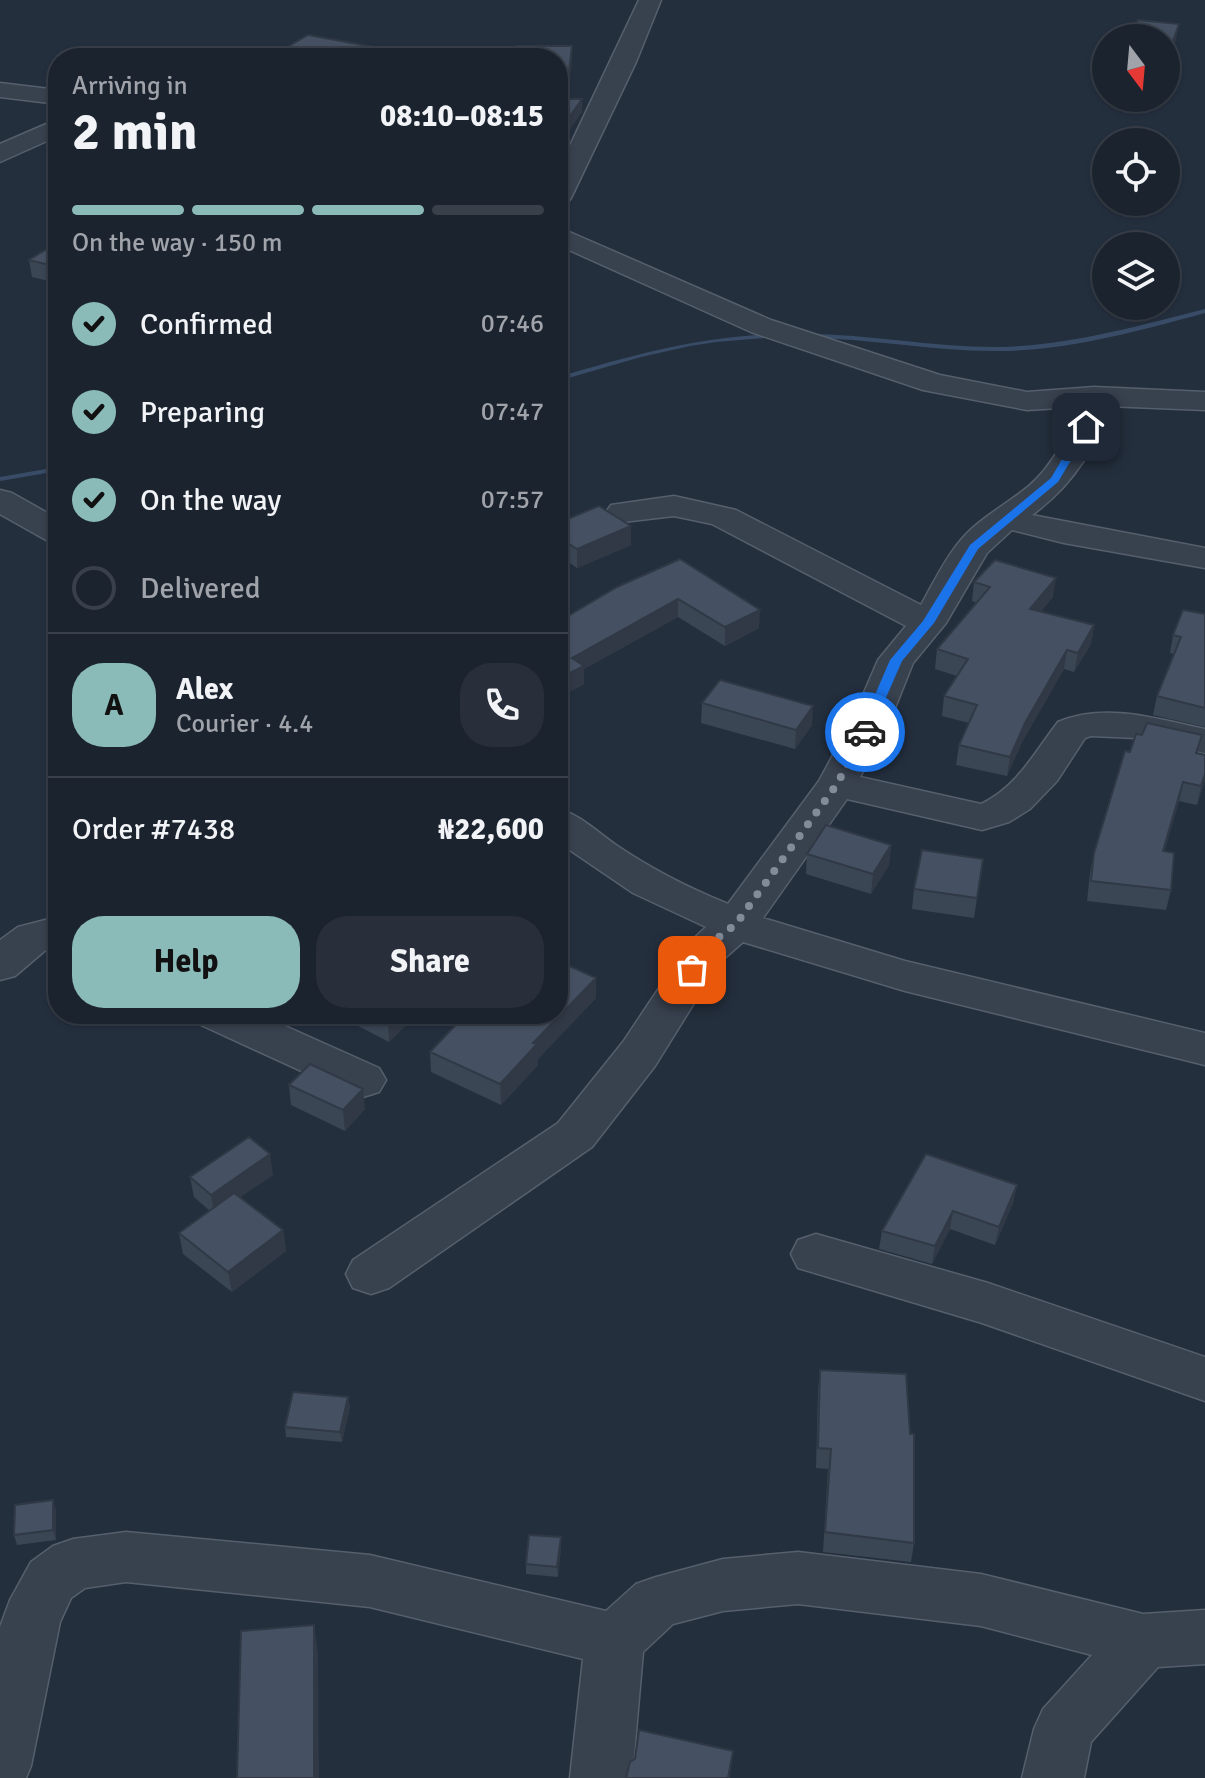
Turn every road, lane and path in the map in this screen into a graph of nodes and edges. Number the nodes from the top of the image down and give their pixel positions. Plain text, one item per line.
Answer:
1 (650, 0) edge
2 (0, 90) edge
3 (48, 96) edge
4 (48, 132) edge
5 (0, 154) edge
6 (568, 177) edge
7 (568, 239) edge
8 (1094, 396) junction
9 (1205, 401) edge
10 (0, 500) edge
11 (623, 512) dead end
12 (1005, 518) junction
13 (48, 527) edge
14 (1205, 558) edge
15 (928, 623) junction
16 (1205, 741) edge
17 (837, 784) junction
18 (568, 829) edge
19 (736, 924) junction
20 (48, 932) edge
21 (0, 965) edge
22 (239, 1024) edge
23 (1205, 1049) edge
24 (363, 1080) dead end
25 (816, 1254) dead end
26 (371, 1274) dead end
27 (1205, 1379) edge
28 (1205, 1637) edge
29 (615, 1640) junction
30 (1143, 1641) junction
31 (0, 1766) edge
32 (601, 1778) edge
33 (1053, 1778) edge

1 - 6 street
2 - 3 street
4 - 5 street
7 - 8 street
8 - 9 street
8 - 12 street
10 - 13 street
11 - 15 street
12 - 14 street
12 - 15 street
15 - 17 street
16 - 17 street
17 - 19 street
18 - 19 street
19 - 23 street
19 - 26 street
20 - 21 street
22 - 24 street
25 - 27 street
28 - 30 street
29 - 30 street
29 - 31 street
29 - 32 street
30 - 33 street

